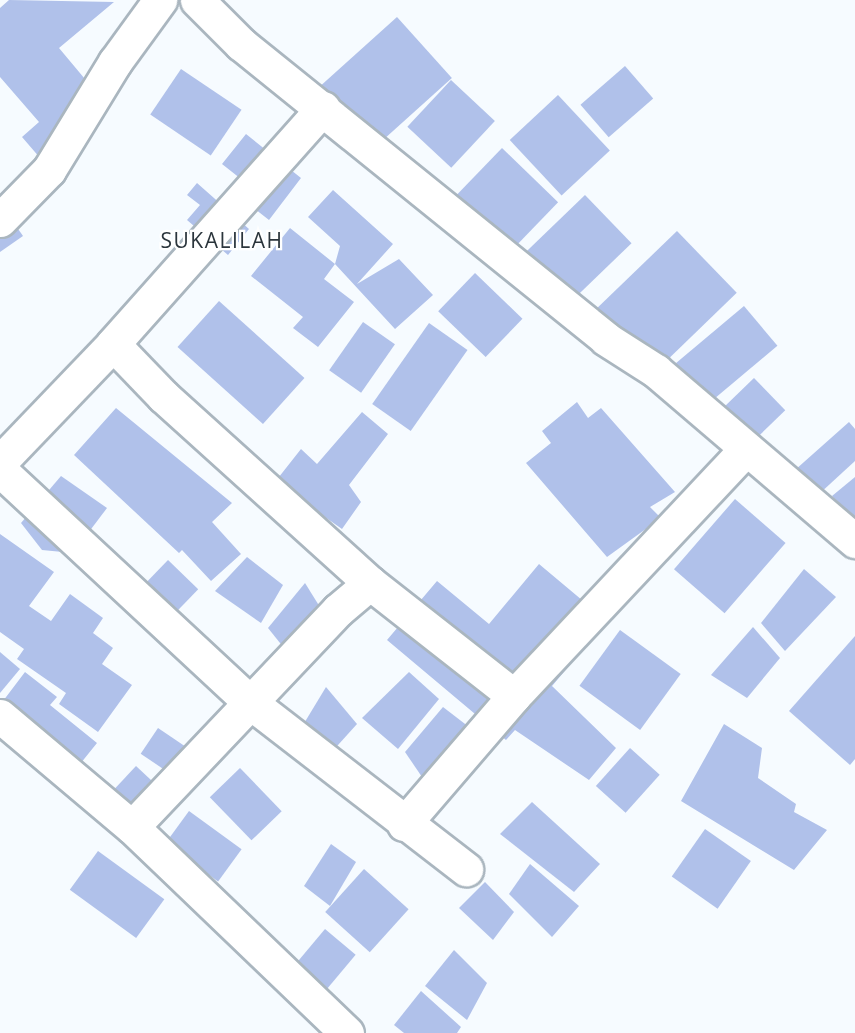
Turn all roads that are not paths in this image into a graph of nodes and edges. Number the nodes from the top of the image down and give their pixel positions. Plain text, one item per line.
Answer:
1 (160, 0) edge
2 (198, 0) edge
3 (323, 108) junction
4 (0, 220) edge
5 (113, 344) junction
6 (746, 449) junction
7 (0, 462) edge
8 (0, 470) edge
9 (855, 541) edge
10 (370, 583) junction
11 (514, 696) junction
12 (251, 703) junction
13 (0, 716) edge
14 (404, 824) junction
15 (132, 827) junction
16 (466, 869) dead end
17 (347, 1033) edge

1 - 4 street
2 - 3 street
3 - 5 street
3 - 6 street
5 - 7 street
5 - 10 street
6 - 9 street
6 - 11 street
8 - 12 street
10 - 11 street
10 - 12 street
11 - 14 street
12 - 14 street
12 - 15 street
13 - 15 street
14 - 16 street
15 - 17 street

